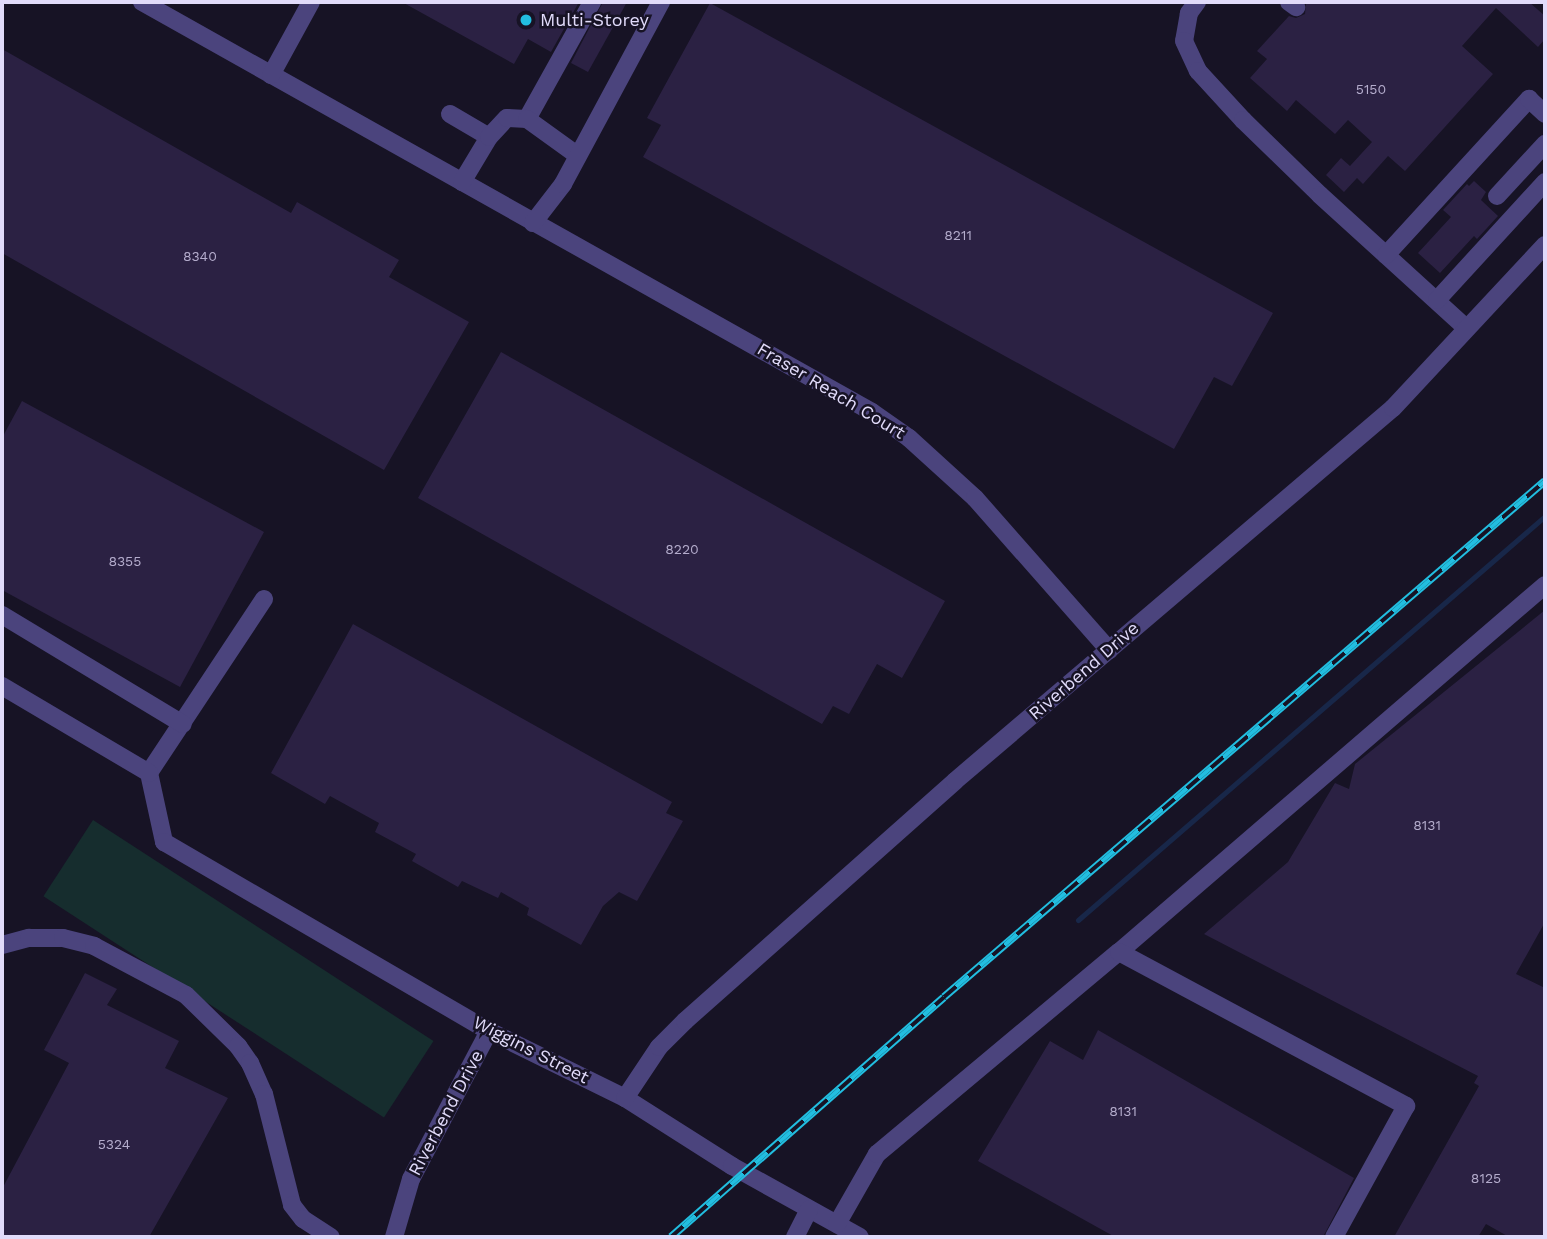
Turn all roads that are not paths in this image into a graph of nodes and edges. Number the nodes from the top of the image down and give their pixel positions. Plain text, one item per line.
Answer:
1 (142, 2) edge
2 (311, 2) edge
3 (593, 2) edge
4 (661, 2) edge
5 (1197, 2) edge
6 (271, 75) junction
7 (450, 114) dead end
8 (1545, 114) edge
9 (527, 119) junction
10 (489, 137) junction
11 (1545, 144) edge
12 (577, 155) junction
13 (462, 182) junction
14 (1545, 182) edge
15 (1497, 196) dead end
16 (533, 223) junction
17 (1545, 245) edge
18 (1386, 255) junction
19 (1437, 300) junction
20 (1466, 328) junction
21 (1545, 585) edge
22 (264, 599) dead end
23 (2, 615) edge
24 (1109, 650) junction
25 (2, 686) edge
26 (183, 723) junction
27 (149, 773) junction
28 (2, 944) edge
29 (1119, 952) junction
30 (489, 1031) junction
31 (625, 1098) junction
32 (809, 1209) junction
33 (837, 1224) junction
34 (331, 1237) edge
35 (394, 1237) edge
36 (795, 1237) edge
37 (860, 1237) edge
38 (1334, 1237) edge

1 - 6 street, Fraser Reach Court
2 - 6 street
3 - 9 street
4 - 12 street
5 - 18 street
6 - 13 street, Fraser Reach Court
7 - 10 street
8 - 18 street
9 - 10 street
9 - 12 street
10 - 13 street
11 - 15 street
12 - 16 street
13 - 16 street, Fraser Reach Court
14 - 19 street
16 - 24 street, Fraser Reach Court
17 - 20 street, Riverbend Drive
18 - 19 street
19 - 20 street
20 - 24 street, Riverbend Drive
21 - 29 street
22 - 26 street
23 - 26 street
24 - 31 street, Riverbend Drive
25 - 27 street
26 - 27 street
27 - 30 street, Wiggins Street
28 - 34 street
29 - 33 street
29 - 38 street
30 - 31 street, Wiggins Street
30 - 35 street, Riverbend Drive
31 - 32 street, Wiggins Street
32 - 33 street, Wiggins Street
32 - 36 street
33 - 37 street, Wiggins Street

